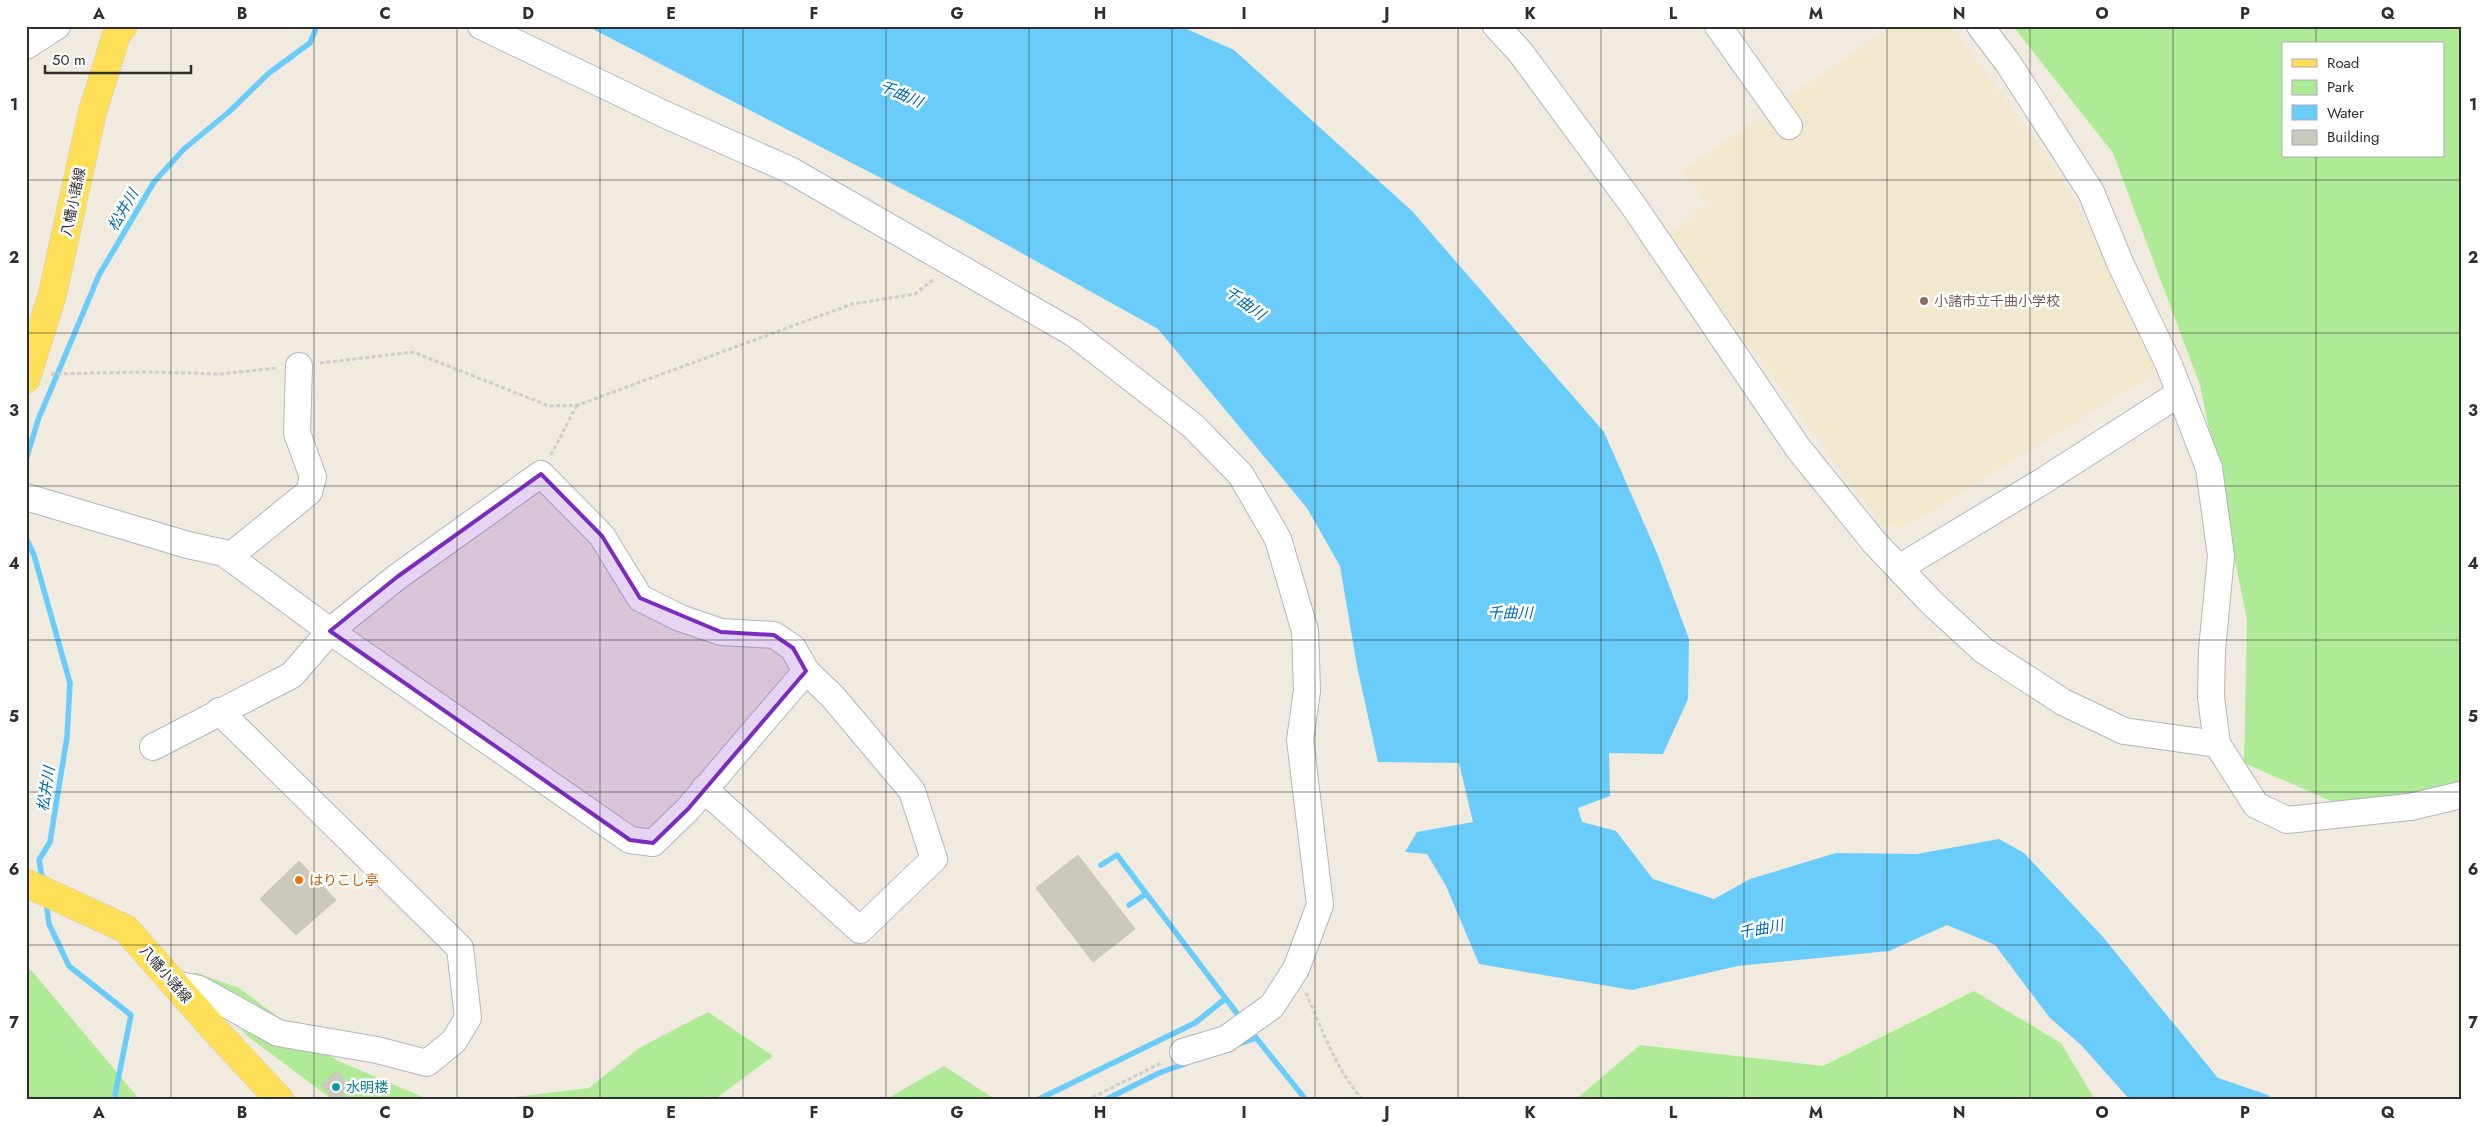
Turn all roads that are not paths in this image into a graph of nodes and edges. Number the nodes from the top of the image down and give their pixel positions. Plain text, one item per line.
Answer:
1 (57, 26) edge
2 (123, 26) edge
3 (481, 26) edge
4 (1496, 26) edge
5 (1718, 26) edge
6 (1980, 26) edge
7 (26, 46) edge
8 (1789, 126) dead end
9 (299, 366) dead end
10 (26, 379) edge
11 (2180, 394) junction
12 (26, 497) edge
13 (229, 557) junction
14 (1899, 568) junction
15 (330, 631) junction
16 (806, 671) junction
17 (219, 711) junction
18 (2217, 744) junction
19 (153, 747) dead end
20 (704, 789) junction
21 (2461, 794) edge
22 (26, 883) edge
23 (174, 984) junction
24 (1183, 1052) road end
25 (280, 1100) edge

1 - 7 street
2 - 10 main road, 八幡小諸線
3 - 24 street
4 - 14 street
5 - 8 street
6 - 11 street
9 - 13 street
11 - 14 street
11 - 18 street
12 - 13 street
13 - 15 street
14 - 18 street
15 - 16 street
15 - 17 street
15 - 20 street
16 - 20 street
16 - 20 street
17 - 19 street
17 - 23 street
18 - 21 street
22 - 23 main road, 八幡小諸線
23 - 25 main road, 八幡小諸線

